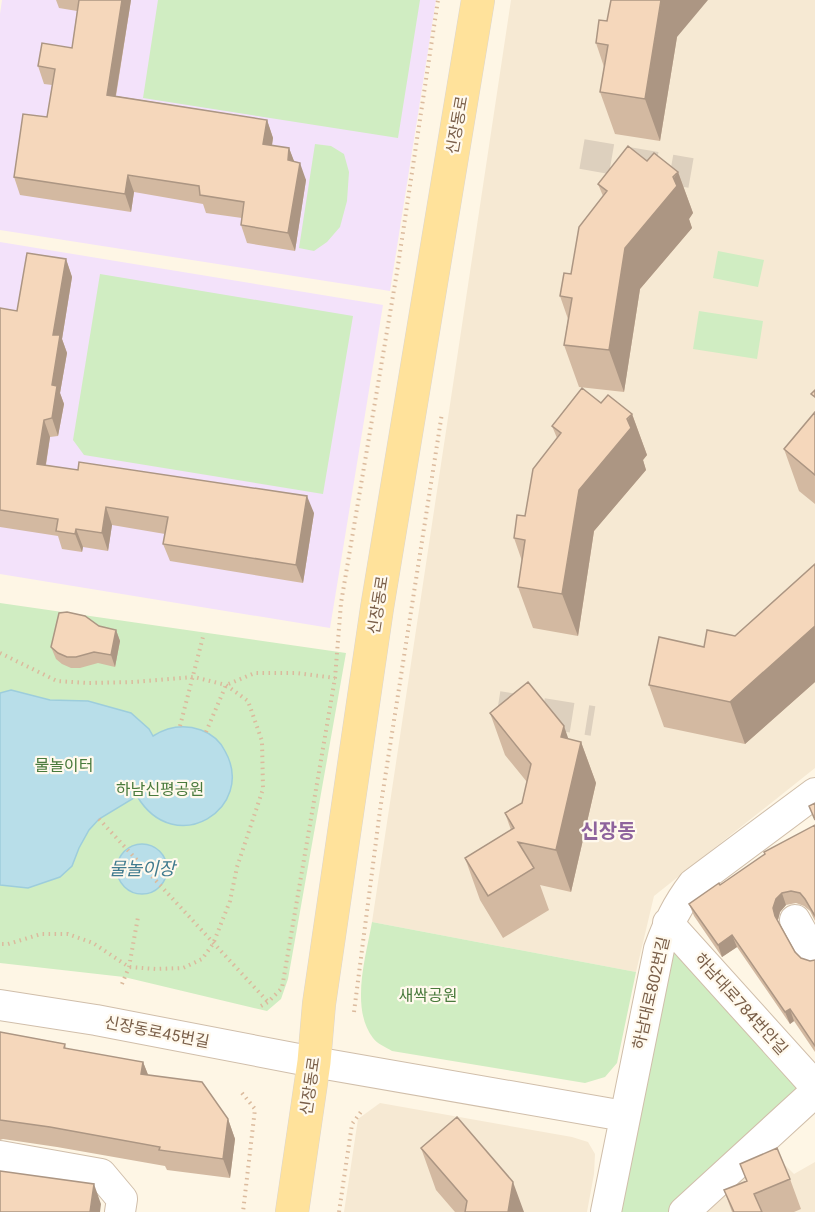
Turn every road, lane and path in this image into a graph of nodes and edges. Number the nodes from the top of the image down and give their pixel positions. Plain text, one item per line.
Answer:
1 (438, 0) edge
2 (478, 0) edge
3 (442, 410) dead end
4 (204, 633) dead end
5 (0, 653) edge
6 (194, 677) junction
7 (335, 678) junction
8 (226, 685) junction
9 (180, 726) dead end
10 (206, 732) dead end
11 (815, 793) edge
12 (99, 819) dead end
13 (138, 917) dead end
14 (795, 920) dead end
15 (668, 923) junction
16 (0, 944) edge
17 (213, 944) junction
18 (815, 956) edge
19 (129, 967) junction
20 (122, 984) dead end
21 (268, 1002) junction
22 (0, 1005) edge
23 (261, 1006) dead end
24 (354, 1012) dead end
25 (314, 1062) junction
26 (815, 1086) edge
27 (815, 1092) edge
28 (242, 1094) dead end
29 (363, 1109) dead end
30 (624, 1116) junction
31 (0, 1156) edge
32 (120, 1212) edge
33 (243, 1212) edge
34 (292, 1212) edge
35 (339, 1212) edge
36 (606, 1212) edge
37 (684, 1212) edge

1 - 7 path
2 - 25 main road, 신장동로
3 - 24 path
4 - 6 path
5 - 6 path
6 - 8 path
6 - 9 path
7 - 8 path
7 - 21 path
8 - 10 path
8 - 17 path
11 - 15 street, 하남대로802번길
12 - 17 path
13 - 19 path
14 - 18 street
15 - 26 street, 하남대로784번안길
15 - 30 street, 하남대로802번길
16 - 19 path
17 - 19 path
17 - 21 path
19 - 20 path
21 - 23 path
22 - 25 street, 신장동로45번길
25 - 30 street
25 - 34 main road, 신장동로
27 - 37 street
28 - 33 path
29 - 35 path
30 - 36 street, 하남대로802번길
31 - 32 street

